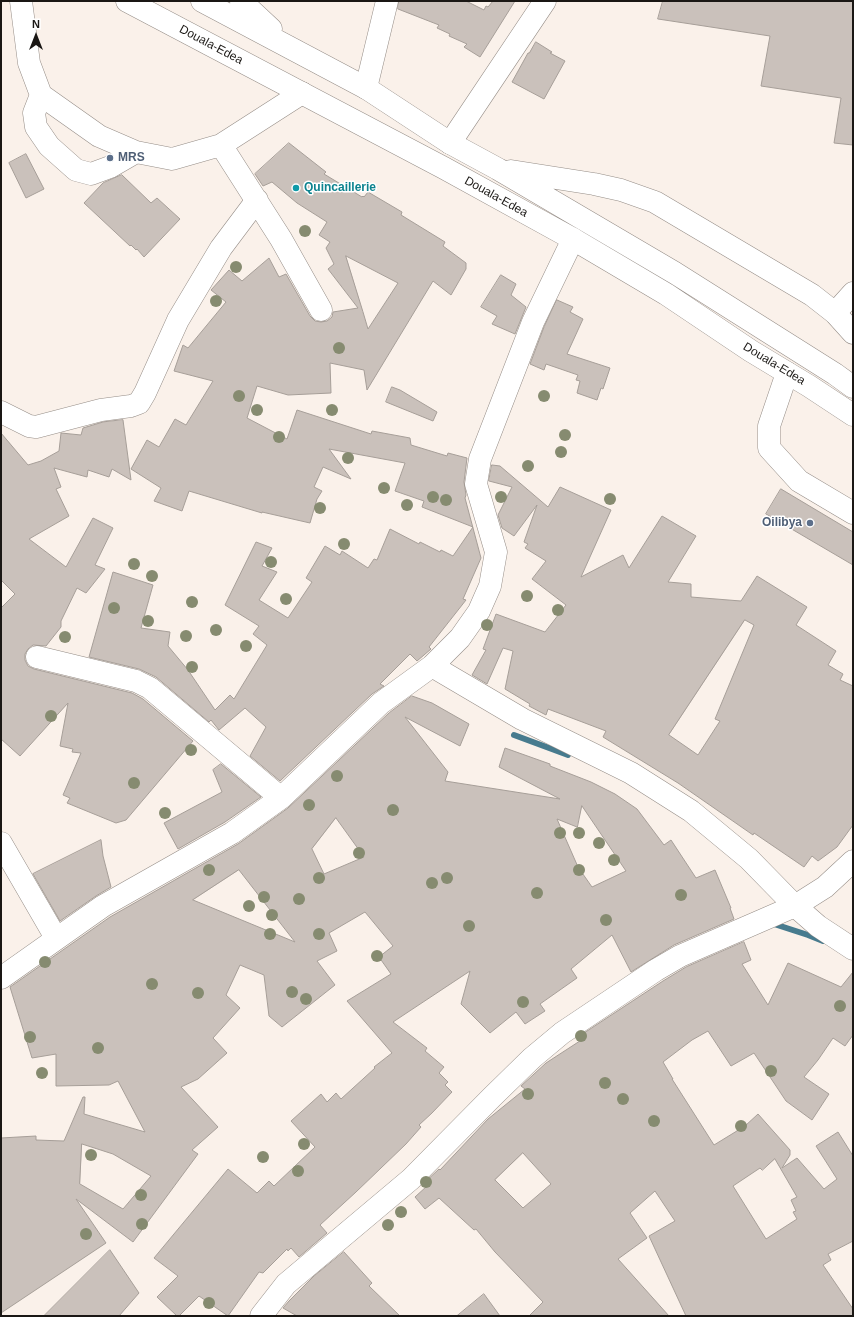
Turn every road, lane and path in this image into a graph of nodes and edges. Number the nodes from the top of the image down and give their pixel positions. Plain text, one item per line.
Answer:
1 (21, 1) edge
2 (127, 1) edge
3 (202, 1) edge
4 (241, 1) edge
5 (387, 1) edge
6 (545, 1) edge
7 (291, 48) junction
8 (366, 88) junction
9 (302, 93) junction
10 (41, 95) junction
11 (450, 143) junction
12 (221, 145) junction
13 (136, 152) junction
14 (498, 169) junction
15 (257, 200) junction
16 (573, 239) junction
17 (853, 293) edge
18 (321, 310) dead end
19 (835, 313) junction
20 (853, 333) edge
21 (787, 372) junction
22 (853, 387) edge
23 (1, 412) edge
24 (853, 415) edge
25 (853, 513) edge
26 (37, 657) dead end
27 (432, 666) junction
28 (281, 798) junction
29 (1, 843) edge
30 (853, 861) edge
31 (794, 906) junction
32 (56, 938) junction
33 (853, 949) edge
34 (1, 978) edge
35 (261, 1316) edge

1 - 10 main road
2 - 9 main road, Douala-Edea
3 - 7 main road, Douala-Edea
4 - 7 main road
5 - 8 main road
6 - 11 main road
7 - 8 main road, Douala-Edea
8 - 11 main road, Douala-Edea
9 - 12 main road
9 - 16 main road, Douala-Edea
10 - 13 main road
10 - 13 main road
11 - 14 main road, Douala-Edea
12 - 13 main road
12 - 15 main road
14 - 19 main road
14 - 22 main road, Douala-Edea
15 - 18 main road
15 - 23 main road
16 - 21 main road, Douala-Edea
16 - 27 main road
17 - 19 main road
19 - 20 main road
21 - 24 main road, Douala-Edea
21 - 25 main road
26 - 28 main road
27 - 28 main road
27 - 31 main road
28 - 32 main road
29 - 32 main road
30 - 31 main road
31 - 33 main road
31 - 35 main road
32 - 34 main road

